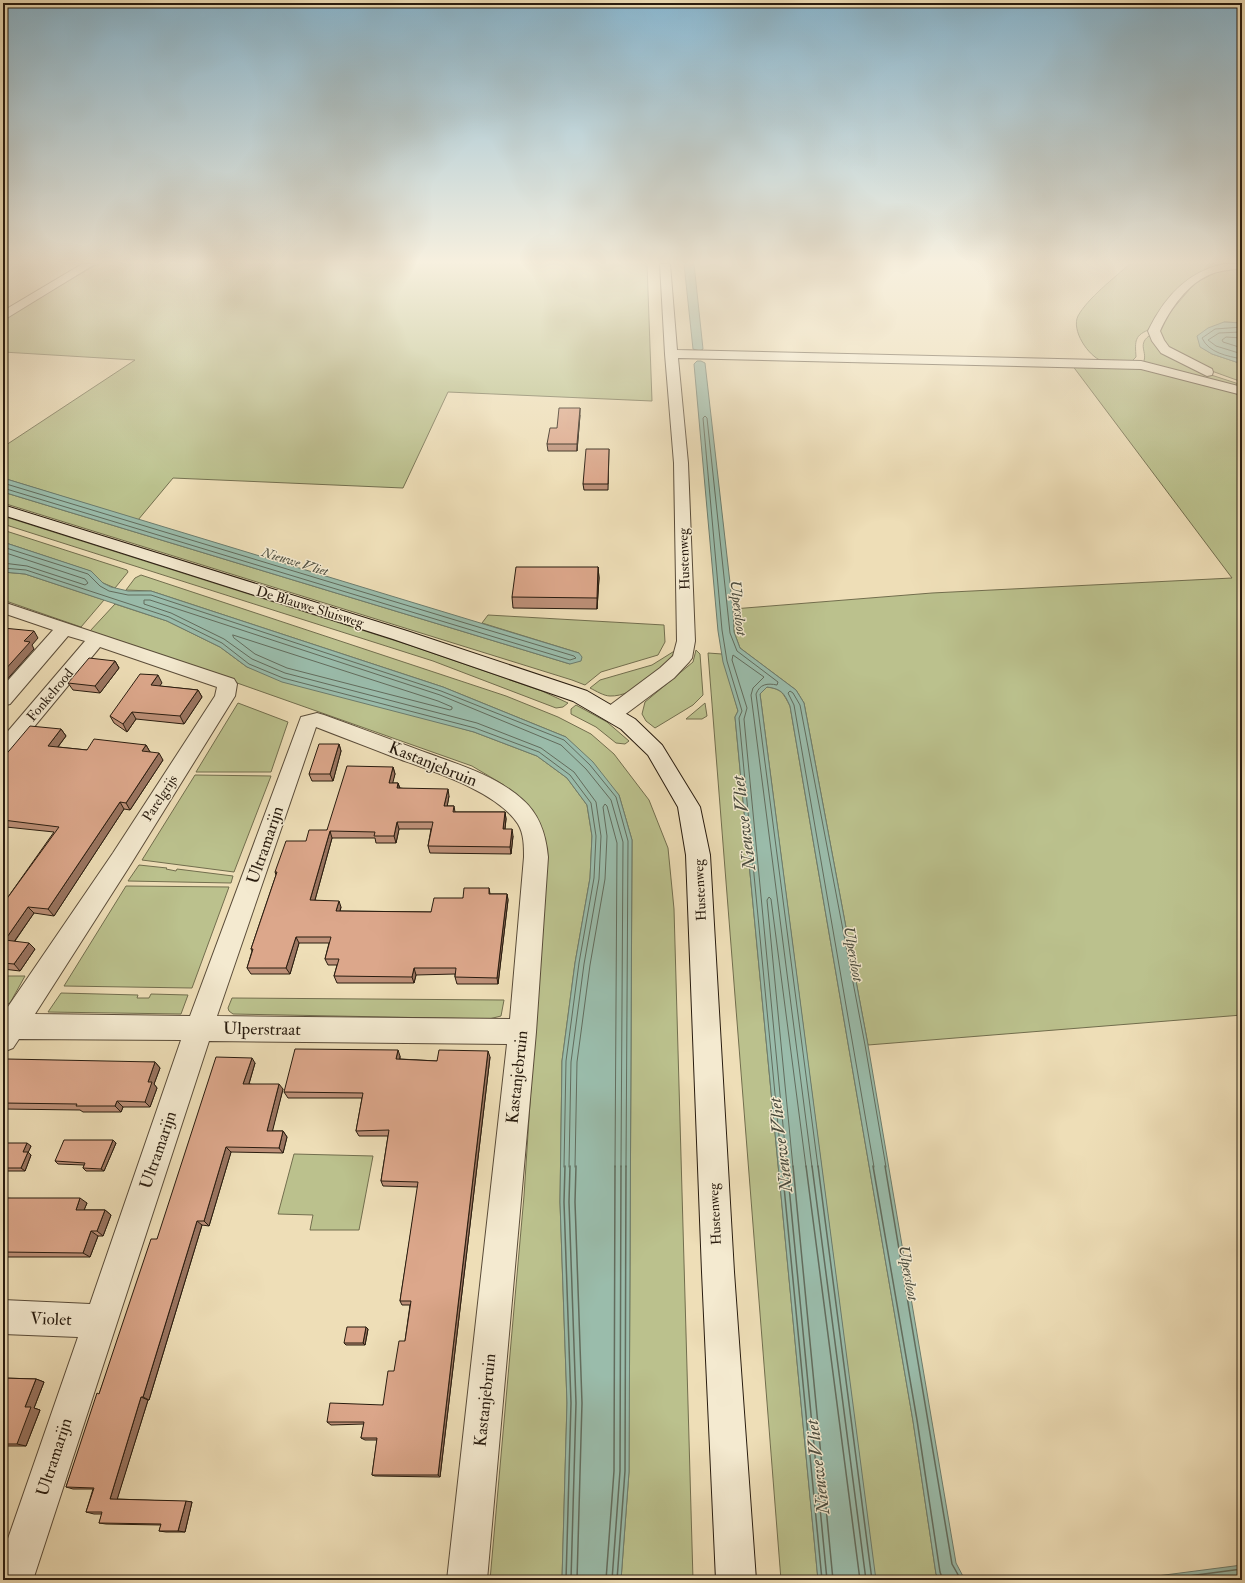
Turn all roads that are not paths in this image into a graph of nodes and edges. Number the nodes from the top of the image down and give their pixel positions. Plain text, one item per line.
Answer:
1 (670, 338) edge
2 (1157, 338) edge
3 (671, 354) junction
4 (1242, 384) edge
5 (1242, 391) edge
6 (3, 510) edge
7 (3, 607) edge
8 (81, 634) junction
9 (3, 698) edge
10 (612, 714) junction
11 (308, 722) joint
12 (3, 751) edge
13 (199, 1029) junction
14 (6, 1031) edge
15 (522, 1032) junction
16 (3, 1317) edge
17 (99, 1321) junction
18 (13, 1580) edge
19 (467, 1580) edge
20 (736, 1580) edge

1 - 3 street, Hustenweg
2 - 4 street
3 - 5 street
3 - 10 street, Hustenweg
6 - 10 street, De Blauwe Sluisweg
7 - 8 street
8 - 9 street
8 - 12 street, Fonkelrood
8 - 14 street, Parelgrijs
10 - 20 street, Hustenweg
11 - 13 street, Ultramarijn
11 - 15 street, Kastanjebruin
13 - 14 street, Ulperstraat
13 - 15 street, Ulperstraat
13 - 17 street, Ultramarijn
15 - 19 street, Kastanjebruin
16 - 17 street, Violet
17 - 18 street, Ultramarijn

